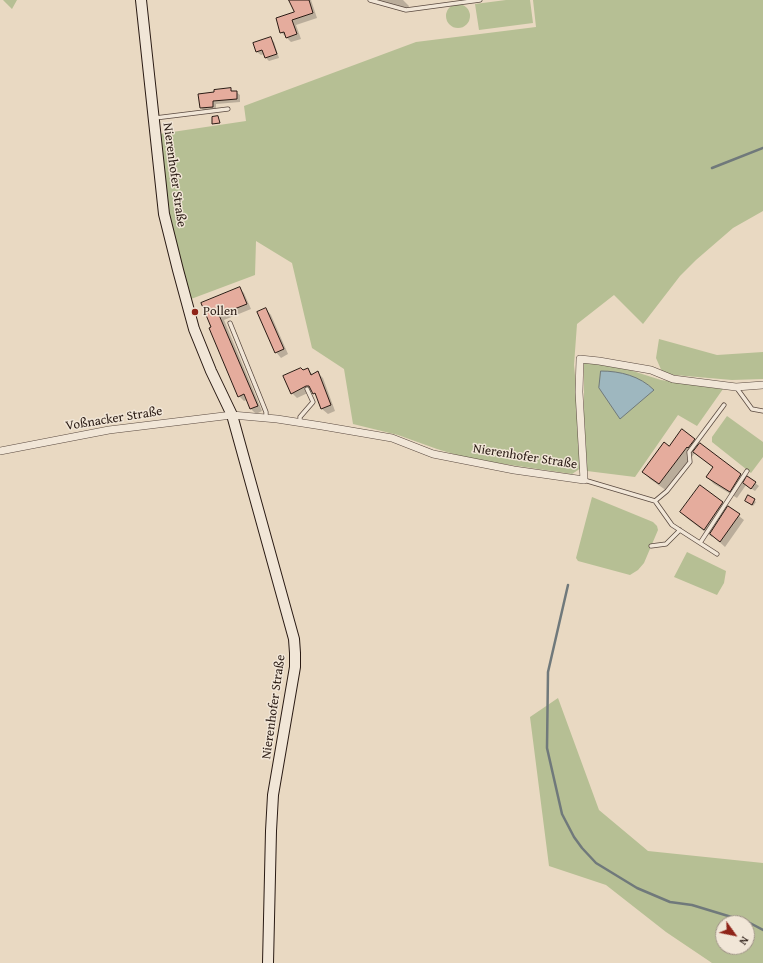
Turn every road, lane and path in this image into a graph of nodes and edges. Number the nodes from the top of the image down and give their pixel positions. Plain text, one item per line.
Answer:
1 (141, 0) edge
2 (370, 0) edge
3 (480, 0) edge
4 (228, 109) dead end
5 (154, 118) junction
6 (230, 323) dead end
7 (763, 385) edge
8 (736, 386) junction
9 (307, 389) dead end
10 (724, 405) dead end
11 (763, 411) edge
12 (232, 415) junction
13 (266, 418) junction
14 (300, 423) junction
15 (0, 451) edge
16 (748, 471) dead end
17 (584, 480) junction
18 (654, 501) junction
19 (680, 530) junction
20 (700, 543) junction
21 (651, 546) dead end
22 (717, 554) dead end
23 (268, 963) edge

1 - 5 street, Nierenhofer Straße
2 - 3 lane
4 - 5 lane
5 - 12 street, Nierenhofer Straße
6 - 13 lane
7 - 8 street, Nierenhofer Straße
8 - 11 lane
8 - 17 street, Nierenhofer Straße
9 - 14 lane
10 - 18 lane
12 - 13 street, Nierenhofer Straße
12 - 15 street, Voßnacker Straße
12 - 23 street, Nierenhofer Straße
13 - 14 street, Nierenhofer Straße
14 - 17 street, Nierenhofer Straße
16 - 20 lane
17 - 18 lane
18 - 19 lane
19 - 20 lane
19 - 21 lane
20 - 22 lane

